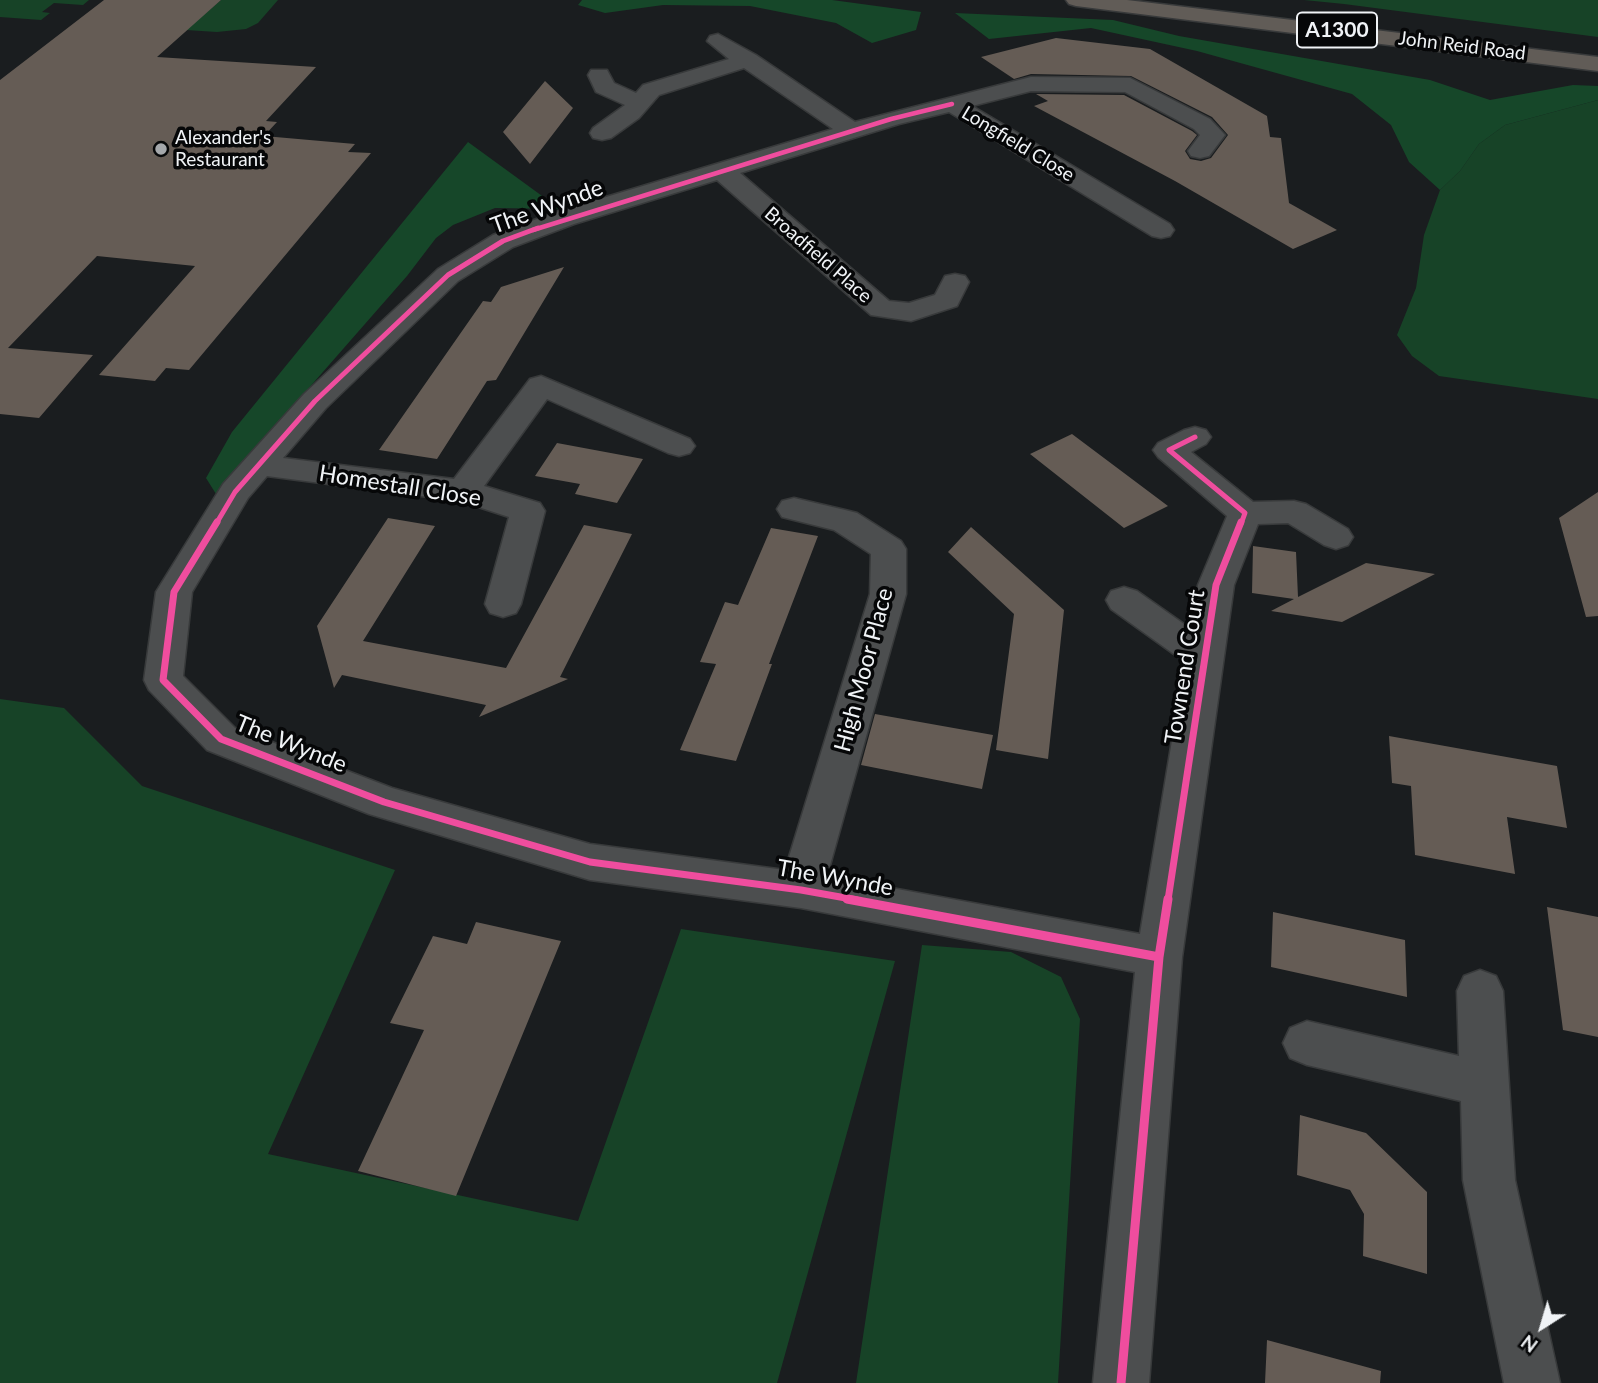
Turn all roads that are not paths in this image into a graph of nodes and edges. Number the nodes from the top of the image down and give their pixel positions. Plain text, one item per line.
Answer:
1 (1076, 0) edge
2 (1233, 0) edge
3 (718, 41) dead end
4 (1598, 45) edge
5 (748, 60) junction
6 (1598, 64) edge
7 (599, 75) dead end
8 (640, 103) junction
9 (952, 104) junction
10 (852, 131) junction
11 (602, 134) dead end
12 (1200, 151) dead end
13 (721, 170) junction
14 (1161, 230) dead end
15 (955, 282) dead end
16 (1195, 437) dead end
17 (679, 446) dead end
18 (259, 465) junction
19 (463, 491) junction
20 (794, 509) dead end
21 (1245, 513) junction
22 (1336, 537) dead end
23 (1124, 600) dead end
24 (503, 604) dead end
25 (1206, 657) junction
26 (800, 890) junction
27 (1159, 957) junction
28 (1480, 990) dead end
29 (1307, 1042) dead end
30 (1484, 1084) junction
31 (1121, 1383) edge
32 (1532, 1383) edge

1 - 6 highway, John Reid Road / A1300
2 - 4 highway, John Reid Road / A1300
3 - 5 street
5 - 8 street
5 - 10 street
7 - 8 street
8 - 11 street
9 - 10 street, The Wynde
9 - 12 street, Longfield Close
9 - 14 street, Longfield Close
10 - 13 street, The Wynde
13 - 15 street, Broadfield Place
13 - 18 street, The Wynde
16 - 21 street
17 - 19 street
18 - 19 street, Homestall Close
18 - 26 street, The Wynde
19 - 24 street, Homestall Close
20 - 26 street, High Moor Place
21 - 22 street
21 - 25 street, Townend Court
23 - 25 street
25 - 27 street, Townend Court
26 - 27 street, The Wynde
27 - 31 street, Townend Court
28 - 30 street
29 - 30 street
30 - 32 street

